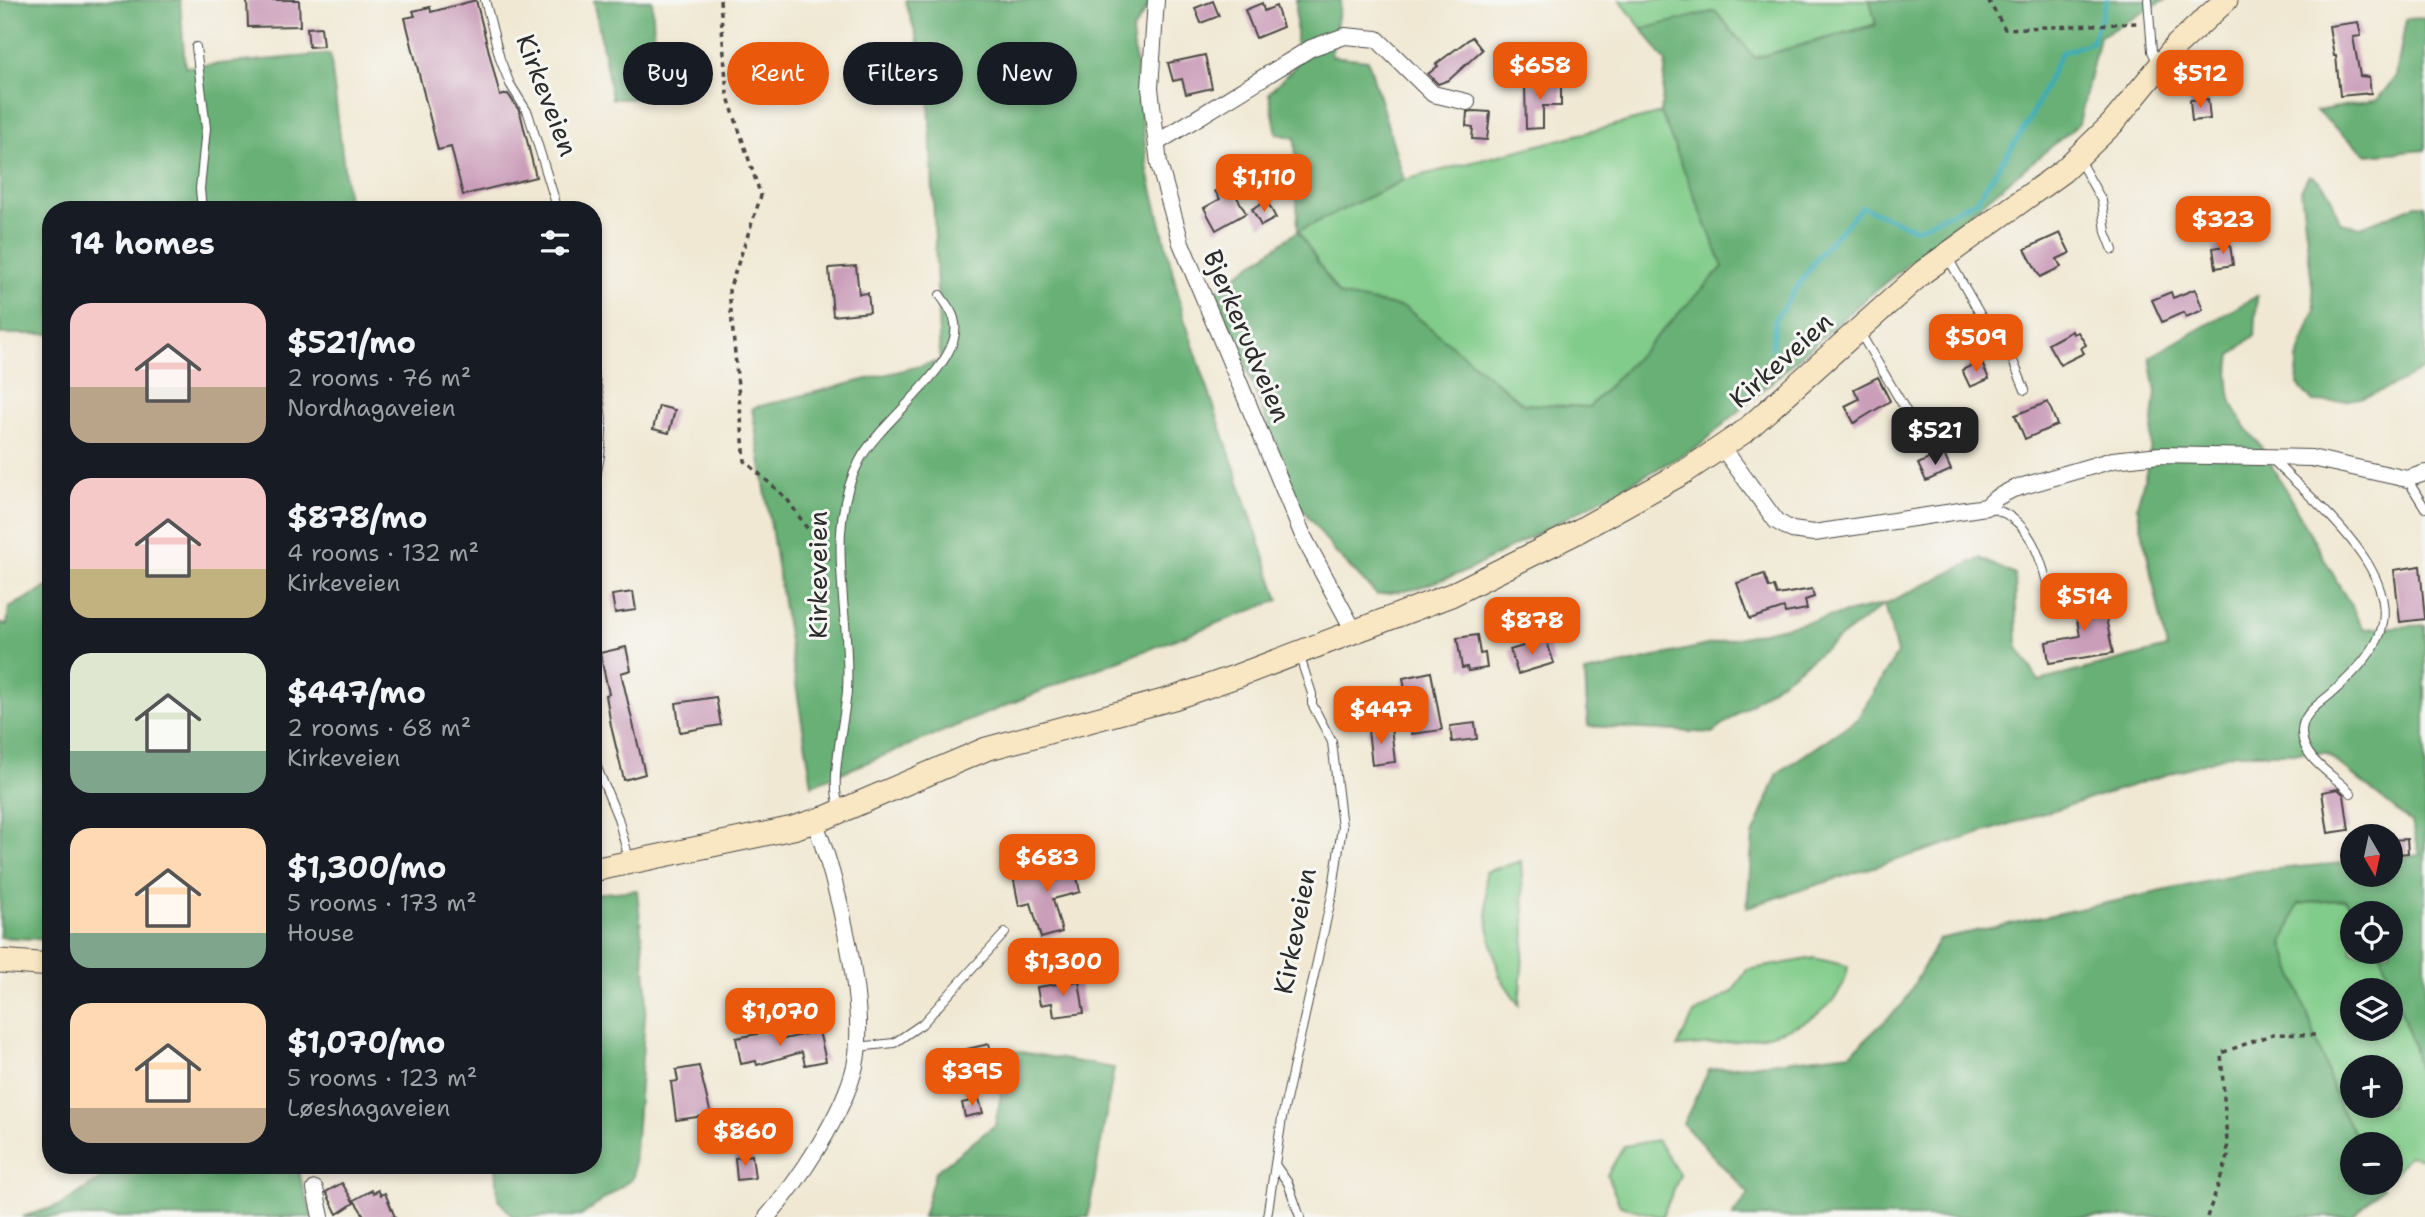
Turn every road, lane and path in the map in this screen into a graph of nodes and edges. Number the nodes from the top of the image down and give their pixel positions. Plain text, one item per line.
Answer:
1 (485, 0) edge
2 (720, 0) edge
3 (1156, 0) edge
4 (1988, 0) edge
5 (2148, 0) edge
6 (2226, 0) edge
7 (2149, 22) junction
8 (196, 47) dead end
9 (2159, 65) junction
10 (1467, 102) dead end
11 (1158, 142) junction
12 (2078, 158) junction
13 (201, 201) edge
14 (555, 201) edge
15 (2113, 250) dead end
16 (1945, 253) junction
17 (940, 295) dead end
18 (1857, 328) junction
19 (2025, 390) dead end
20 (602, 410) edge
21 (1924, 441) dead end
22 (1722, 447) junction
23 (602, 452) edge
24 (2270, 457) junction
25 (2425, 473) edge
26 (2407, 479) junction
27 (1986, 507) junction
28 (2425, 508) edge
29 (842, 560) junction
30 (2050, 596) dead end
31 (1355, 633) junction
32 (1299, 654) junction
33 (602, 780) edge
34 (2351, 793) dead end
35 (841, 810) junction
36 (814, 821) junction
37 (630, 862) junction
38 (602, 868) edge
39 (1005, 933) dead end
40 (0, 961) edge
41 (42, 964) edge
42 (2315, 1035) dead end
43 (857, 1047) junction
44 (1276, 1166) junction
45 (316, 1189) dead end
46 (321, 1217) edge
47 (768, 1217) edge
48 (1268, 1217) edge
49 (1300, 1217) edge
50 (2207, 1217) edge

1 - 14 lane, Kirkeveien
2 - 29 path
3 - 11 street, Bjerkerudveien
4 - 7 path
5 - 7 lane
6 - 9 main road, Kirkeveien
7 - 9 lane
8 - 13 lane
9 - 12 main road, Kirkeveien
10 - 11 street
11 - 31 street, Bjerkerudveien
12 - 15 lane
12 - 16 main road, Kirkeveien
16 - 18 main road, Kirkeveien
16 - 19 lane
17 - 29 lane, Kirkeveien
18 - 21 lane
18 - 22 main road, Kirkeveien
20 - 23 lane
22 - 27 street
22 - 31 main road, Kirkeveien
24 - 26 street
24 - 27 street
24 - 34 lane
25 - 26 street
26 - 28 lane
27 - 30 lane
29 - 35 lane, Kirkeveien
31 - 32 main road, Kirkeveien
32 - 35 main road, Kirkeveien
32 - 44 lane, Kirkeveien
33 - 37 lane
35 - 36 main road, Kirkeveien
36 - 37 main road, Kirkeveien
36 - 43 street
37 - 38 main road, Kirkeveien
39 - 43 lane
40 - 41 main road
42 - 50 path
43 - 47 street
44 - 48 lane, Kirkeveien
44 - 49 lane
45 - 46 street

